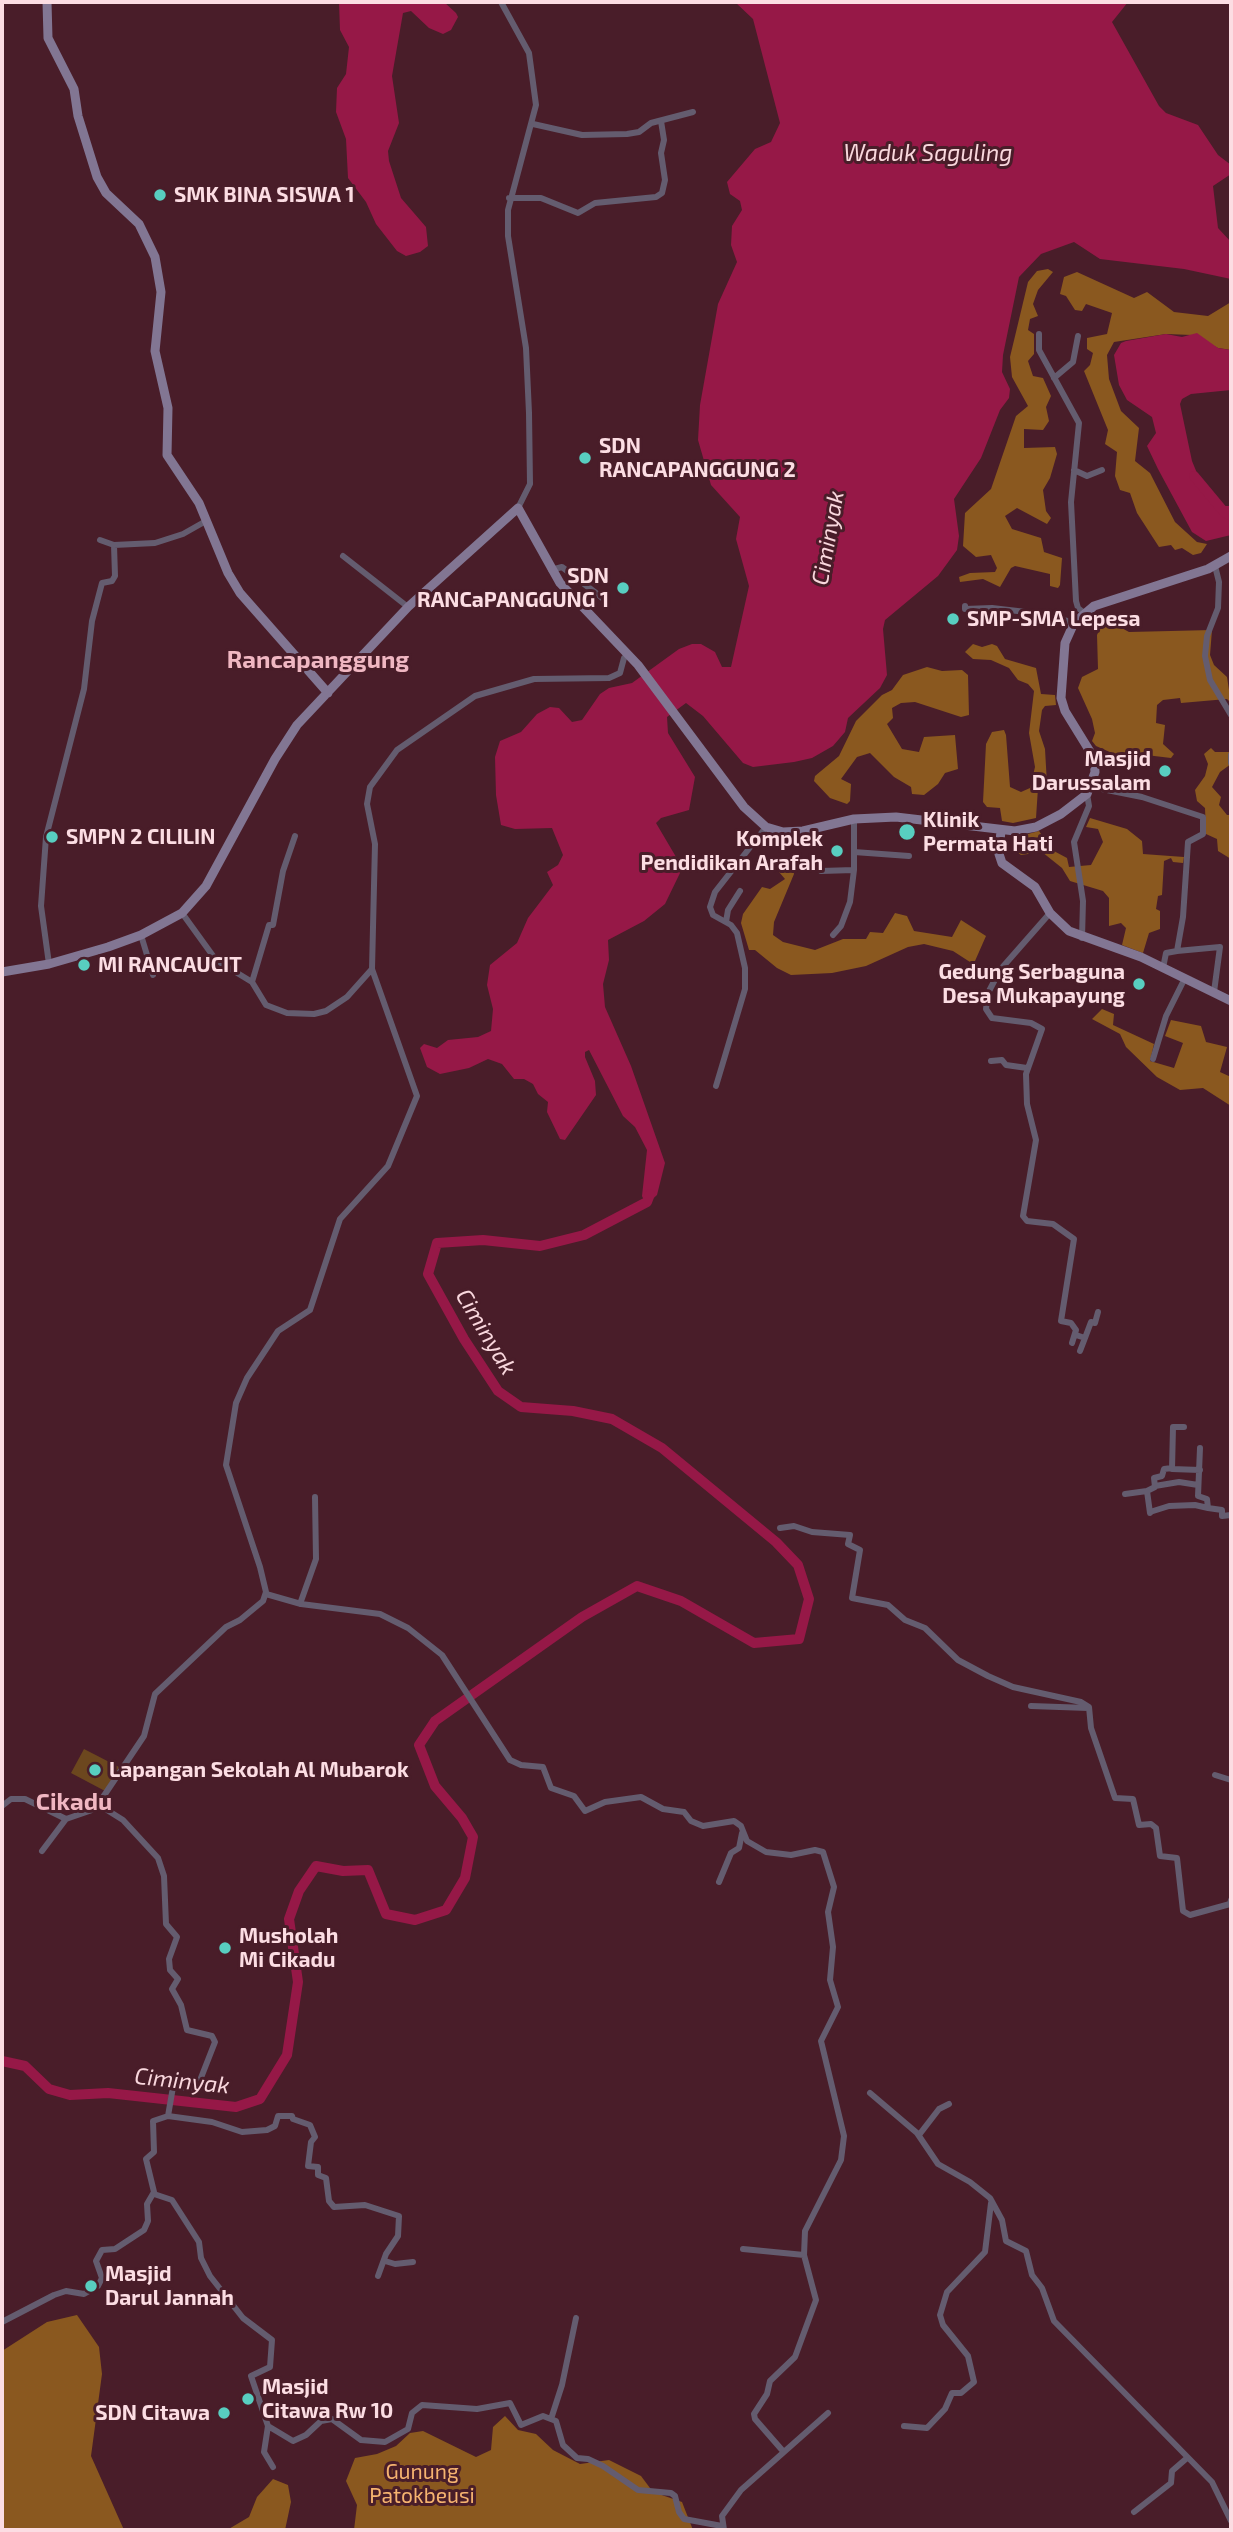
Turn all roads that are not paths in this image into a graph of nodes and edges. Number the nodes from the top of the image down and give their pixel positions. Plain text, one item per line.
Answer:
1 (47, 2) edge
2 (501, 2) edge
3 (693, 112) dead end
4 (661, 121) junction
5 (533, 124) junction
6 (509, 198) junction
7 (1040, 334) dead end
8 (1078, 336) dead end
9 (1054, 378) junction
10 (1074, 470) junction
11 (1102, 470) dead end
12 (518, 508) junction
13 (206, 521) junction
14 (100, 540) dead end
15 (114, 545) junction
16 (343, 556) dead end
17 (1231, 556) edge
18 (1215, 566) junction
19 (551, 570) junction
20 (605, 600) dead end
21 (965, 606) dead end
22 (408, 607) junction
23 (1083, 612) junction
24 (1074, 623) junction
25 (628, 654) junction
26 (328, 693) junction
27 (1231, 715) edge
28 (1231, 755) edge
29 (1231, 763) edge
30 (1089, 791) junction
31 (854, 819) junction
32 (766, 827) junction
33 (1001, 830) junction
34 (295, 836) dead end
35 (855, 852) junction
36 (909, 856) dead end
37 (854, 870) junction
38 (821, 871) dead end
39 (740, 891) dead end
40 (1050, 913) junction
41 (182, 914) junction
42 (726, 922) junction
43 (141, 935) junction
44 (833, 935) dead end
45 (1082, 938) junction
46 (1177, 950) junction
47 (50, 964) junction
48 (1163, 968) junction
49 (372, 970) junction
50 (2, 972) edge
51 (153, 975) dead end
52 (1185, 978) junction
53 (252, 982) junction
54 (1214, 992) junction
55 (1231, 1001) edge
56 (1153, 1059) dead end
57 (991, 1061) dead end
58 (1027, 1068) junction
59 (716, 1086) dead end
60 (1098, 1312) dead end
61 (1076, 1335) junction
62 (1085, 1338) junction
63 (1073, 1342) dead end
64 (1080, 1351) dead end
65 (1184, 1427) dead end
66 (1200, 1448) dead end
67 (1172, 1468) junction
68 (1200, 1470) junction
69 (1198, 1485) junction
70 (1155, 1486) junction
71 (1147, 1491) junction
72 (1125, 1494) dead end
73 (315, 1497) dead end
74 (1208, 1508) junction
75 (1231, 1516) edge
76 (780, 1528) dead end
77 (266, 1594) junction
78 (300, 1604) junction
79 (1031, 1706) dead end
80 (1089, 1707) junction
81 (1215, 1775) dead end
82 (1231, 1780) edge
83 (99, 1805) junction
84 (2, 1806) edge
85 (66, 1819) junction
86 (742, 1833) junction
87 (41, 1851) dead end
88 (719, 1882) dead end
89 (1231, 1900) edge
90 (870, 2093) dead end
91 (949, 2104) dead end
92 (168, 2116) junction
93 (916, 2133) junction
94 (154, 2194) junction
95 (991, 2203) junction
96 (743, 2249) dead end
97 (804, 2255) junction
98 (386, 2261) junction
99 (413, 2262) dead end
100 (378, 2276) dead end
101 (576, 2318) dead end
102 (2, 2322) edge
103 (828, 2413) dead end
104 (551, 2420) junction
105 (268, 2426) junction
106 (904, 2426) dead end
107 (782, 2451) junction
108 (1187, 2458) junction
109 (273, 2467) dead end
110 (1134, 2512) dead end
111 (1231, 2521) edge
112 (723, 2528) edge

1 - 13 main road
2 - 5 street
3 - 4 street
4 - 5 street
4 - 6 street
5 - 6 street
6 - 12 street
7 - 9 street
8 - 9 street
9 - 10 street
10 - 11 street
10 - 23 street
12 - 19 main road
12 - 22 main road
13 - 15 street
13 - 26 main road
14 - 15 street
15 - 47 street
16 - 22 street
17 - 18 main road
18 - 23 main road
18 - 27 street
19 - 20 street
19 - 25 main road
21 - 24 street
22 - 26 main road
23 - 24 main road
24 - 30 main road
25 - 32 main road
25 - 49 street
26 - 41 main road
28 - 29 street
30 - 33 main road
30 - 45 street
30 - 46 street
31 - 32 main road
31 - 33 main road
31 - 35 street
32 - 42 street
33 - 40 main road
34 - 53 street
35 - 36 street
35 - 37 street
37 - 38 street
37 - 44 street
39 - 42 street
40 - 45 main road
40 - 58 street
41 - 43 main road
41 - 53 street
42 - 59 street
43 - 47 main road
43 - 51 street
45 - 48 main road
46 - 48 street
46 - 54 street
47 - 50 main road
48 - 52 main road
49 - 53 street
49 - 77 street
52 - 54 main road
52 - 56 street
54 - 55 main road
57 - 58 street
58 - 61 street
60 - 62 street
61 - 62 street
61 - 63 street
62 - 64 street
65 - 67 street
66 - 68 street
67 - 68 street
67 - 70 street
68 - 69 street
69 - 70 street
69 - 74 street
70 - 71 street
71 - 72 street
71 - 74 street
73 - 78 street
74 - 75 street
76 - 80 street
77 - 78 street
77 - 83 street
78 - 86 street
79 - 80 street
80 - 89 street
81 - 82 street
83 - 85 street
83 - 92 street
84 - 85 street
85 - 87 street
86 - 88 street
86 - 97 street
90 - 93 street
91 - 93 street
92 - 94 street
92 - 98 street
93 - 95 street
94 - 102 street
94 - 105 street
95 - 106 street
95 - 108 street
96 - 97 street
97 - 107 street
98 - 99 street
98 - 100 street
101 - 104 street
103 - 107 street
104 - 105 street
104 - 112 street
105 - 109 street
107 - 112 street
108 - 110 street
108 - 111 street

